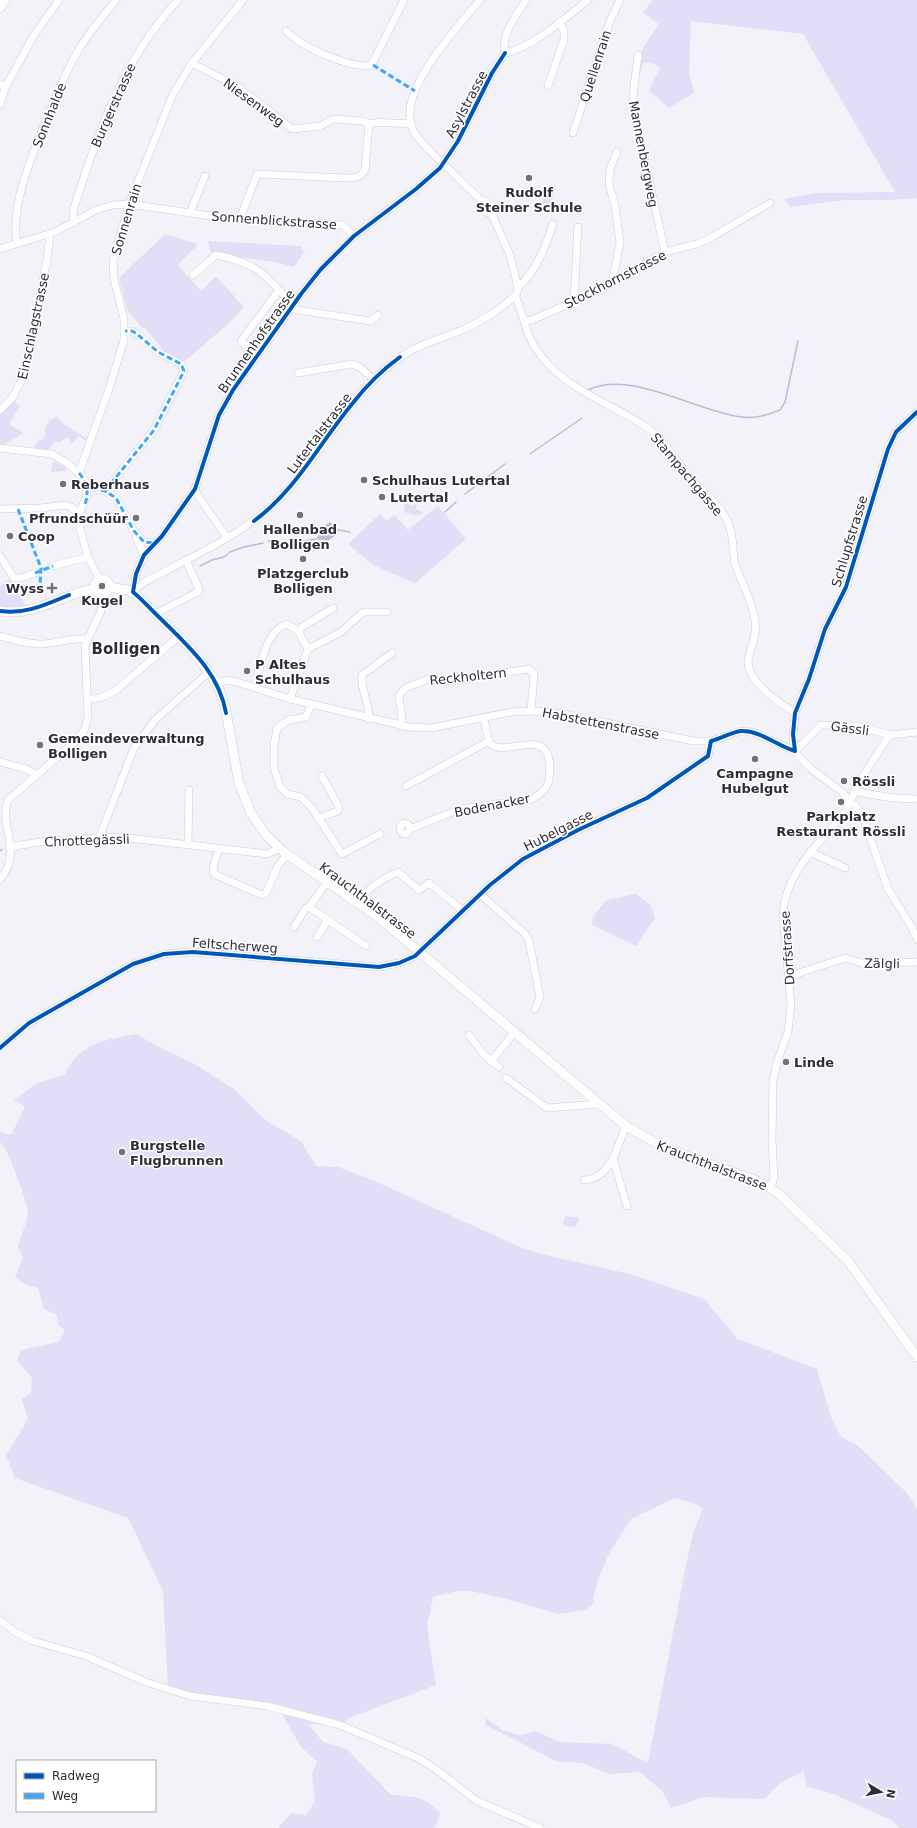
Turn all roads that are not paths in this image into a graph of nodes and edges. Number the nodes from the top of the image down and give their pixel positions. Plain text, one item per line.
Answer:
1 (5, 0) edge
2 (59, 0) edge
3 (116, 0) edge
4 (178, 0) edge
5 (243, 0) edge
6 (404, 0) edge
7 (480, 0) edge
8 (526, 0) edge
9 (588, 0) edge
10 (620, 0) edge
11 (0, 8) edge
12 (559, 22) junction
13 (286, 31) dead end
14 (505, 53) junction
15 (638, 55) dead end
16 (192, 62) junction
17 (3, 86) edge
18 (548, 86) dead end
19 (0, 105) edge
20 (410, 123) junction
21 (369, 124) junction
22 (573, 133) dead end
23 (617, 152) dead end
24 (443, 164) junction
25 (205, 176) dead end
26 (770, 203) dead end
27 (129, 204) junction
28 (190, 214) junction
29 (240, 219) junction
30 (74, 222) junction
31 (553, 224) dead end
32 (578, 227) dead end
33 (50, 234) junction
34 (354, 236) junction
35 (17, 243) junction
36 (0, 249) edge
37 (665, 252) junction
38 (193, 275) dead end
39 (612, 283) junction
40 (518, 287) junction
41 (279, 290) junction
42 (515, 296) junction
43 (574, 301) junction
44 (292, 306) junction
45 (378, 315) dead end
46 (524, 321) junction
47 (125, 330) junction
48 (256, 357) junction
49 (298, 373) dead end
50 (374, 380) junction
51 (0, 410) edge
52 (917, 412) edge
53 (0, 448) edge
54 (79, 473) junction
55 (85, 482) junction
56 (195, 489) junction
57 (102, 490) junction
58 (87, 495) junction
59 (0, 509) edge
60 (79, 514) junction
61 (134, 532) junction
62 (227, 538) junction
63 (154, 543) junction
64 (144, 555) junction
65 (0, 556) edge
66 (88, 557) junction
67 (186, 560) junction
68 (53, 566) dead end
69 (35, 573) dead end
70 (102, 587) junction
71 (133, 592) junction
72 (333, 608) dead end
73 (0, 611) edge
74 (387, 612) dead end
75 (155, 614) junction
76 (298, 631) junction
77 (0, 636) edge
78 (178, 637) junction
79 (87, 639) junction
80 (308, 649) junction
81 (392, 653) dead end
82 (209, 672) junction
83 (258, 673) dead end
84 (217, 683) junction
85 (290, 699) junction
86 (87, 700) junction
87 (311, 705) junction
88 (531, 711) junction
89 (795, 713) junction
90 (484, 718) junction
91 (369, 719) junction
92 (401, 726) junction
93 (917, 732) edge
94 (891, 735) junction
95 (489, 741) junction
96 (711, 741) junction
97 (795, 751) junction
98 (0, 762) edge
99 (37, 775) junction
100 (322, 776) dead end
101 (406, 786) dead end
102 (189, 790) dead end
103 (855, 791) junction
104 (917, 799) edge
105 (850, 800) junction
106 (318, 818) junction
107 (1, 826) edge
108 (410, 829) dead end
109 (380, 834) dead end
110 (99, 838) junction
111 (188, 844) junction
112 (9, 848) junction
113 (219, 848) junction
114 (283, 851) junction
115 (810, 852) junction
116 (845, 868) dead end
117 (0, 879) edge
118 (327, 882) junction
119 (480, 894) junction
120 (357, 902) junction
121 (310, 908) junction
122 (462, 910) junction
123 (328, 920) junction
124 (294, 927) dead end
125 (317, 937) dead end
126 (917, 939) edge
127 (366, 946) dead end
128 (419, 952) junction
129 (917, 962) edge
130 (788, 963) junction
131 (802, 972) junction
132 (789, 978) junction
133 (535, 1009) dead end
134 (514, 1033) junction
135 (469, 1036) dead end
136 (0, 1048) edge
137 (491, 1061) junction
138 (499, 1067) dead end
139 (506, 1078) dead end
140 (598, 1104) junction
141 (626, 1126) junction
142 (613, 1160) junction
143 (584, 1180) dead end
144 (772, 1188) junction
145 (627, 1206) dead end
146 (917, 1357) edge
147 (0, 1620) edge
148 (540, 1828) edge

1 - 11 main road
2 - 17 street
3 - 35 street, Sonnhalde
4 - 30 street, Burgerstrasse
5 - 16 street, Sonnenrain
6 - 13 street
7 - 20 street
8 - 14 street
9 - 12 street
10 - 22 street, Quellenrain
12 - 14 street
12 - 18 street
14 - 24 street, Asylstrasse
15 - 37 street, Mannenbergweg
16 - 21 street, Niesenweg
16 - 27 street, Sonnenrain
17 - 19 street
20 - 21 street, Niesenweg
20 - 24 street
21 - 29 street
23 - 39 street
24 - 34 street, Brunnenhofstrasse
24 - 40 street
25 - 28 street, Sonnenblickstrasse
26 - 37 street, Stockhornstrasse
27 - 28 street, Sonnenblickstrasse
27 - 30 street, Sonnenblickstrasse
27 - 47 street, Sonnenrain
28 - 29 street, Sonnenblickstrasse
29 - 34 street, Sonnenblickstrasse
30 - 33 street, Sonnenblickstrasse
31 - 40 street
32 - 43 street
33 - 35 street, Sonnenblickstrasse
33 - 51 street, Einschlagstrasse
34 - 44 street, Brunnenhofstrasse
35 - 36 street, Sonnenblickstrasse
37 - 39 street, Stockhornstrasse
38 - 41 street
39 - 43 street, Stockhornstrasse
40 - 42 street
41 - 44 street
41 - 48 street
42 - 46 street, Stampachgasse
42 - 50 street, Lutertalstrasse
43 - 46 street, Stockhornstrasse
44 - 45 street
44 - 48 street, Brunnenhofstrasse
46 - 89 street, Stampachgasse
47 - 54 street, Sonnenrain
47 - 57 street
48 - 56 street, Brunnenhofstrasse
49 - 50 street
50 - 62 street, Lutertalstrasse
52 - 89 street, Schlupfstrasse
53 - 54 street
54 - 55 street
55 - 57 street
55 - 58 street
56 - 62 street
56 - 63 street, Brunnenhofstrasse
57 - 58 street
57 - 61 street
58 - 60 street
59 - 60 street
60 - 66 street
61 - 63 street
61 - 64 street
62 - 67 street, Lutertalstrasse
63 - 64 street, Brunnenhofstrasse
64 - 71 street, Brunnenhofstrasse
65 - 69 street
66 - 68 street
66 - 70 street
67 - 71 street, Lutertalstrasse
67 - 75 street
70 - 71 main road
70 - 73 main road
70 - 79 street
71 - 75 main road, Krauchthalstrasse
72 - 76 street
74 - 80 street
75 - 78 main road, Krauchthalstrasse
76 - 80 street
76 - 83 street
77 - 79 street
78 - 82 main road, Krauchthalstrasse
78 - 86 street
79 - 86 street
80 - 85 street
81 - 91 street
82 - 84 main road, Krauchthalstrasse
82 - 110 street
84 - 85 street, Habstettenstrasse
84 - 114 main road, Krauchthalstrasse
85 - 87 street, Habstettenstrasse
86 - 99 street
87 - 91 street, Habstettenstrasse
87 - 106 street
88 - 90 street, Habstettenstrasse
88 - 92 street, Reckholtern
88 - 96 street, Habstettenstrasse
89 - 97 street, Schlupfstrasse
90 - 92 street, Habstettenstrasse
90 - 95 street
91 - 92 street, Habstettenstrasse
93 - 94 street
94 - 97 street, Gässli
94 - 103 street, Dorfstrasse
95 - 101 street
95 - 108 street, Bodenacker
96 - 97 street, Habstettenstrasse
96 - 119 street, Hubelgasse
97 - 105 street
98 - 99 street
99 - 107 street
100 - 106 street
102 - 111 street
103 - 104 street
103 - 105 street, Dorfstrasse
105 - 115 street, Dorfstrasse
105 - 126 street
106 - 109 street
107 - 112 street
110 - 111 street, Chrottegässli
110 - 112 street, Chrottegässli
111 - 113 street, Chrottegässli
112 - 117 street
113 - 114 street, Chrottegässli
113 - 114 street
114 - 118 main road, Krauchthalstrasse
115 - 116 street
115 - 130 street, Dorfstrasse
118 - 120 main road, Krauchthalstrasse
118 - 121 street
119 - 122 street, Hubelgasse
119 - 133 street
120 - 122 street
120 - 128 main road, Krauchthalstrasse
121 - 123 street
121 - 124 street
122 - 128 street, Hubelgasse
123 - 125 street
123 - 127 street
128 - 134 main road, Krauchthalstrasse
128 - 136 street, Feltscherweg
129 - 131 street, Zälgli
130 - 131 street
130 - 132 street, Dorfstrasse
131 - 132 street, Zälgli
132 - 144 street, Dorfstrasse
134 - 137 street
134 - 140 main road, Krauchthalstrasse
135 - 137 street
137 - 138 street
139 - 140 street
140 - 141 main road, Krauchthalstrasse
141 - 142 street
141 - 144 main road, Krauchthalstrasse
142 - 143 street
142 - 145 street
144 - 146 main road, Krauchthalstrasse
147 - 148 street

